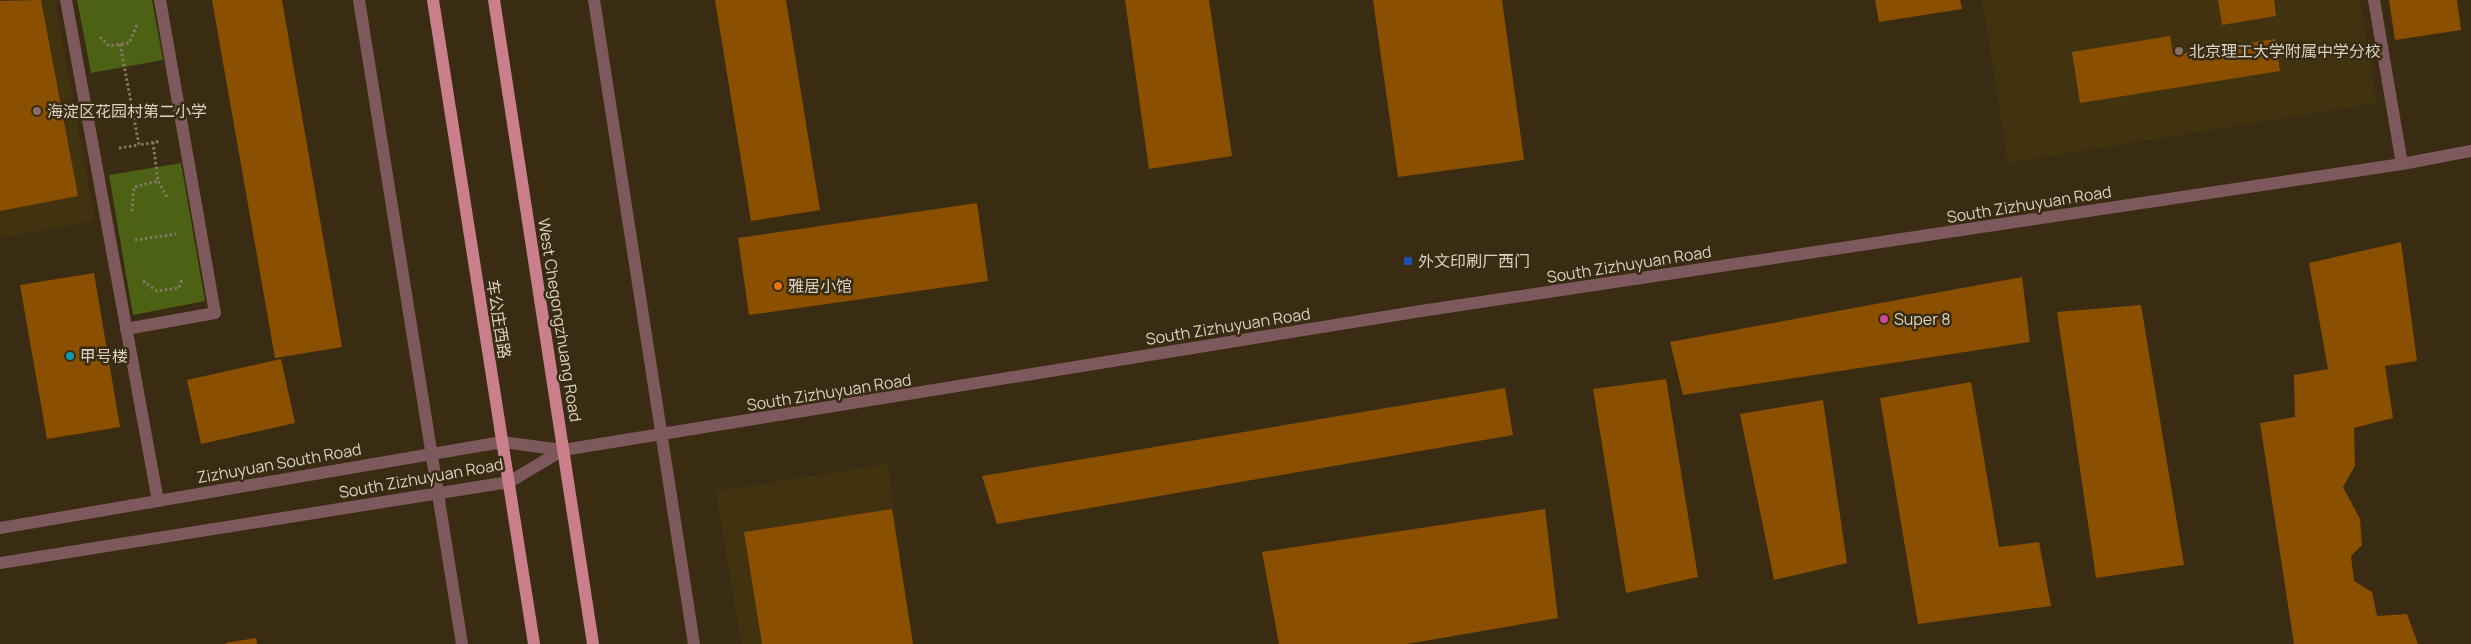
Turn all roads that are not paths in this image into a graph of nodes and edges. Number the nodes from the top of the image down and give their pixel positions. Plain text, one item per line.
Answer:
1 (66, 0) edge
2 (160, 0) edge
3 (359, 0) edge
4 (433, 0) edge
5 (494, 0) edge
6 (594, 0) edge
7 (2374, 0) edge
8 (2471, 151) edge
9 (2402, 164) junction
10 (126, 329) junction
11 (662, 435) junction
12 (502, 442) junction
13 (563, 450) junction
14 (432, 453) junction
15 (508, 482) junction
16 (438, 493) junction
17 (158, 501) junction
18 (0, 528) edge
19 (0, 563) edge
20 (462, 644) edge
21 (534, 644) edge
22 (593, 644) edge
23 (694, 644) edge

1 - 10 street
2 - 10 street
3 - 14 street
4 - 12 main road, 车公庄西路
5 - 13 main road, West Chegongzhuang Road
6 - 11 street
7 - 9 street
8 - 9 street, South Zizhuyuan Road
9 - 11 street, South Zizhuyuan Road
10 - 17 street
11 - 13 street, South Zizhuyuan Road
11 - 23 street
12 - 13 street, Zizhuyuan South Road
12 - 14 street, Zizhuyuan South Road
12 - 15 main road, 车公庄西路
13 - 15 street, South Zizhuyuan Road
13 - 22 main road, West Chegongzhuang Road
14 - 16 street
14 - 17 street, Zizhuyuan South Road
15 - 16 street, South Zizhuyuan Road
15 - 21 main road, 车公庄西路
16 - 19 street, South Zizhuyuan Road
16 - 20 street
17 - 18 street, Zizhuyuan South Road

